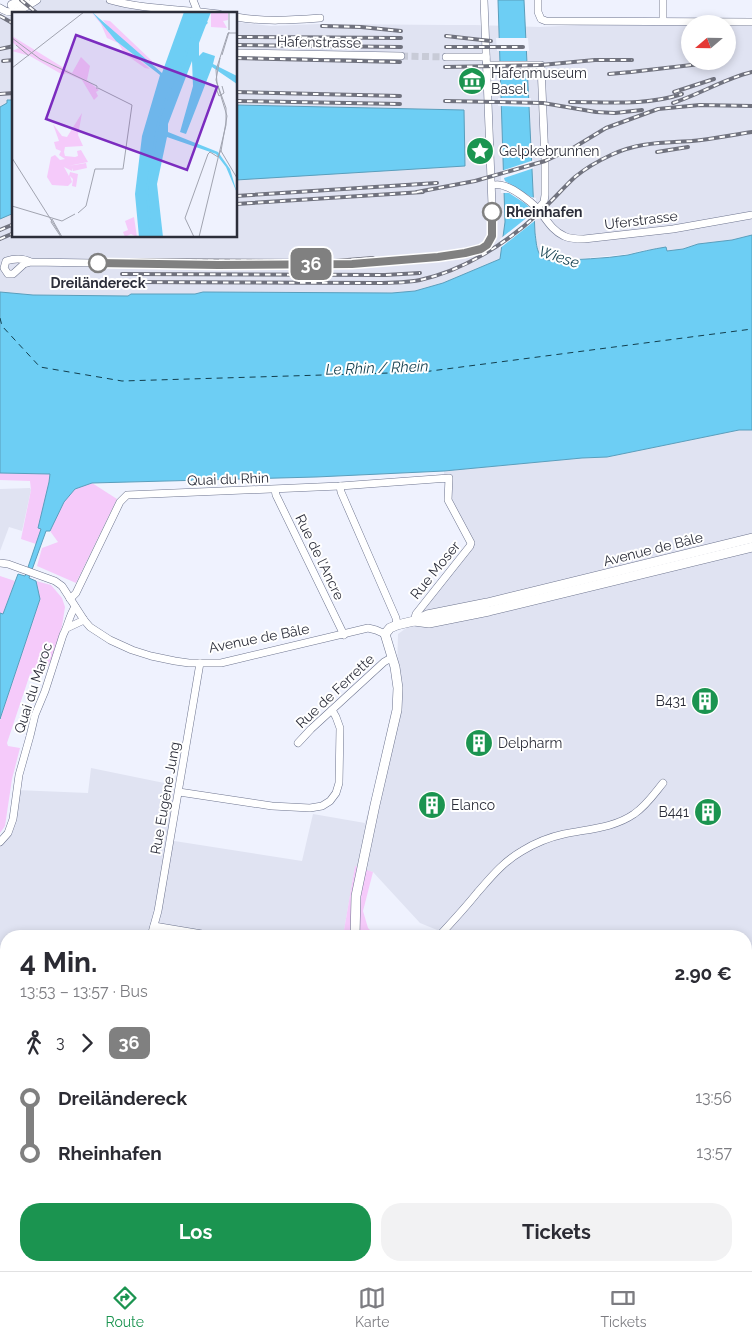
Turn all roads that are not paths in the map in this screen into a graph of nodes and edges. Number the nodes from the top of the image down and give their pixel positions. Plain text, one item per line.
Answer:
1 (25, 0) edge
2 (37, 0) edge
3 (110, 0) edge
4 (193, 0) edge
5 (484, 0) edge
6 (538, 0) edge
7 (663, 0) edge
8 (15, 7) edge
9 (0, 8) edge
10 (196, 10) junction
11 (208, 12) edge
12 (238, 17) edge
13 (320, 18) dead end
14 (663, 21) junction
15 (752, 22) edge
16 (238, 52) edge
17 (401, 56) tunnel mouth
18 (446, 57) tunnel mouth
19 (486, 61) junction
20 (495, 185) junction
21 (537, 208) junction
22 (752, 215) edge
23 (31, 262) dead end
24 (449, 478) joint
25 (340, 486) junction
26 (275, 490) junction
27 (752, 538) edge
28 (752, 547) edge
29 (0, 564) edge
30 (70, 599) junction
31 (75, 607) junction
32 (84, 620) junction
33 (414, 621) junction
34 (397, 624) junction
35 (67, 628) junction
36 (385, 634) junction
37 (344, 635) junction
38 (391, 658) junction
39 (200, 663) junction
40 (332, 710) junction
41 (298, 743) dead end
42 (663, 784) dead end
43 (179, 792) junction
44 (0, 842) edge
45 (355, 916) junction
46 (154, 926) junction
47 (153, 930) edge
48 (178, 930) edge
49 (355, 930) edge
50 (361, 930) edge
51 (444, 930) edge

1 - 8 main road
2 - 8 street
3 - 10 street
4 - 10 street
5 - 19 street
6 - 14 street
7 - 14 street
8 - 9 street
10 - 11 street
12 - 13 street
14 - 15 street
16 - 17 street, Hafenstrasse
18 - 19 street
19 - 20 street
19 - 21 street
20 - 21 street, Uferstrasse
20 - 23 street
21 - 22 street, Uferstrasse
24 - 25 street, Quai du Rhin
24 - 33 street, Rue Moser
25 - 26 street, Quai du Rhin
25 - 34 street
26 - 30 street, Quai du Rhin
26 - 37 street, Rue de l'Ancre
27 - 33 main road, Avenue de Bâle
28 - 33 main road, Avenue de Bâle
29 - 30 street, Avenue de Bâle
30 - 31 street, Avenue de Bâle
31 - 32 street, Avenue de Bâle
31 - 35 street, Quai du Maroc
32 - 35 street
32 - 39 street, Avenue de Bâle
33 - 34 main road, Avenue de Bâle
34 - 36 main road, Avenue de Bâle
35 - 44 street, Quai du Maroc
36 - 37 street, Avenue de Bâle
36 - 38 main road
37 - 39 street, Avenue de Bâle
38 - 40 street, Rue de Ferrette
38 - 45 main road
39 - 43 street, Rue Eugène Jung
40 - 41 street, Rue de Ferrette
40 - 43 street
42 - 51 street
43 - 46 street, Rue Eugène Jung
45 - 49 main road
45 - 50 main road
46 - 47 street, Rue Eugène Jung
46 - 48 street

